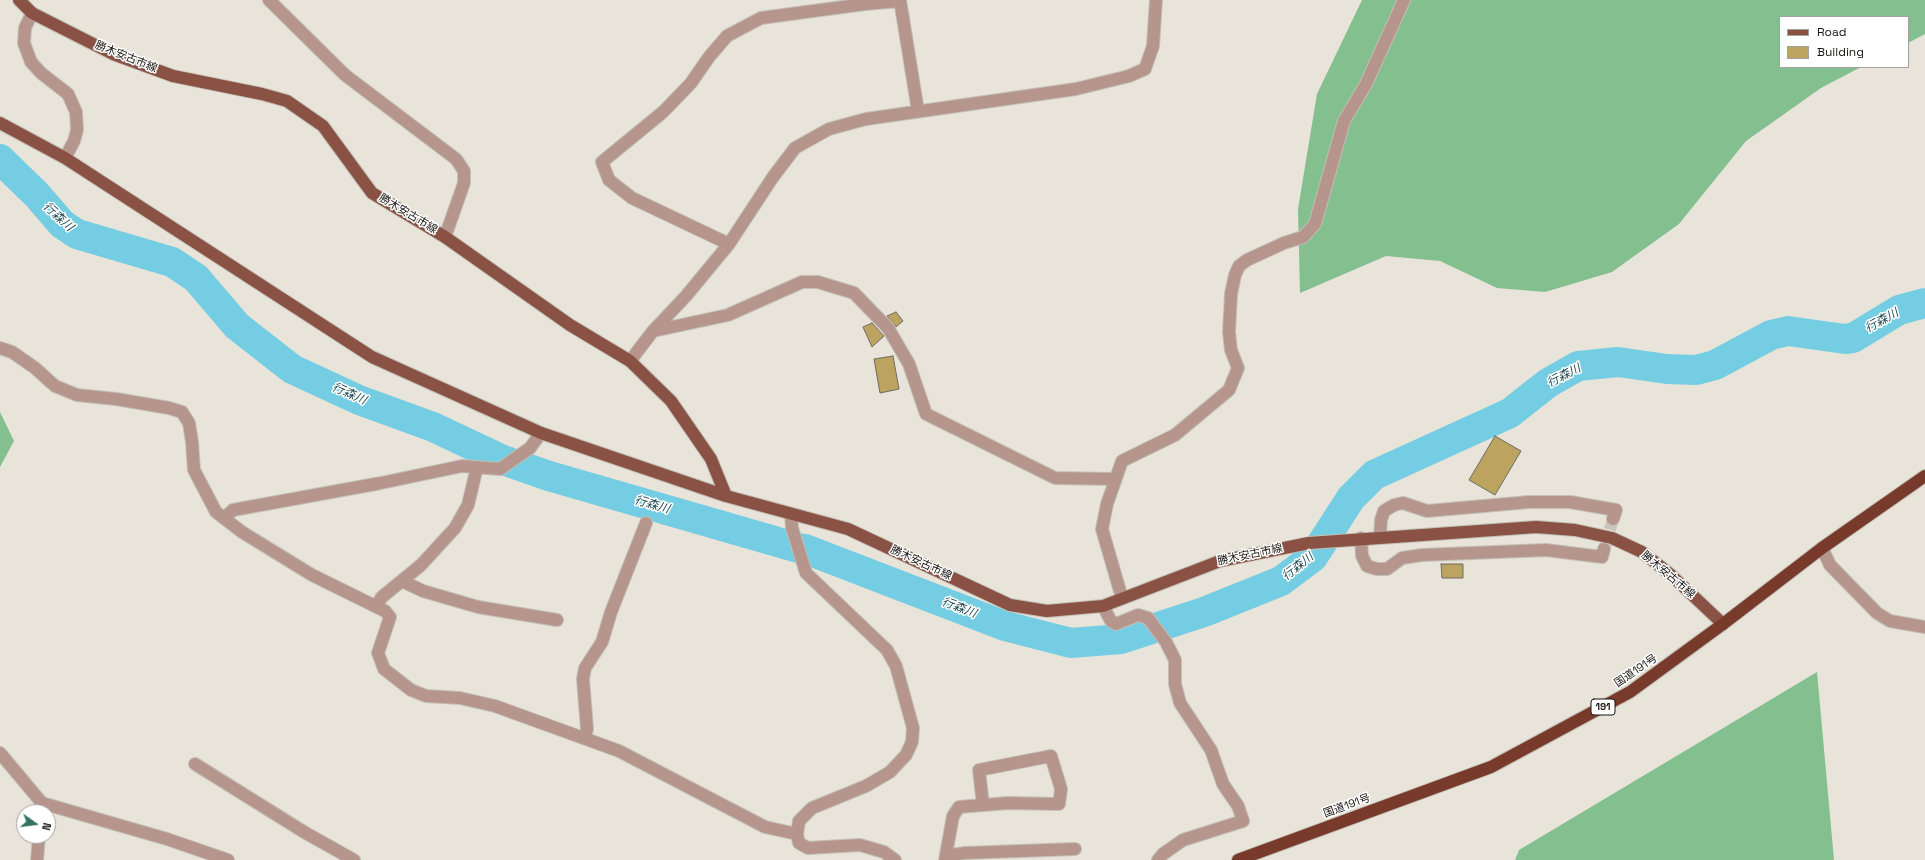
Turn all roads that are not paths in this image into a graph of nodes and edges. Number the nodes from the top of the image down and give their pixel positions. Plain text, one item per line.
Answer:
1 (19, 0) edge
2 (269, 0) edge
3 (900, 0) edge
4 (1156, 0) edge
5 (1404, 0) edge
6 (32, 13) junction
7 (918, 111) junction
8 (0, 122) edge
9 (64, 158) junction
10 (445, 237) junction
11 (729, 244) junction
12 (653, 331) junction
13 (0, 348) edge
14 (630, 361) junction
15 (541, 433) junction
16 (477, 467) junction
17 (1925, 476) edge
18 (1116, 479) junction
19 (726, 496) junction
20 (791, 514) junction
21 (224, 518) junction
22 (1613, 519) dead end
23 (646, 523) dead end
24 (1380, 537) junction
25 (1358, 539) junction
26 (1822, 548) junction
27 (1604, 549) dead end
28 (402, 581) junction
29 (1122, 598) junction
30 (376, 606) junction
31 (1103, 606) junction
32 (557, 620) dead end
33 (1724, 624) junction
34 (1925, 627) edge
35 (585, 738) junction
36 (0, 753) edge
37 (195, 764) dead end
38 (38, 804) edge
39 (983, 805) junction
40 (56, 812) edge
41 (797, 834) junction
42 (39, 844) edge
43 (1075, 849) dead end
44 (946, 858) edge
45 (38, 860) edge
46 (228, 860) edge
47 (354, 860) edge
48 (895, 860) edge
49 (1158, 860) edge
50 (1238, 860) edge

1 - 6 main road, 勝木安古市線
2 - 10 street
3 - 7 street
3 - 11 street
4 - 7 street
5 - 18 street
6 - 9 street
6 - 10 main road, 勝木安古市線
7 - 11 street
8 - 9 main road, 勝木安古市線
9 - 15 main road, 勝木安古市線
10 - 14 main road, 勝木安古市線
11 - 12 street
12 - 14 street
12 - 18 street
13 - 21 street
14 - 19 main road, 勝木安古市線
15 - 16 street
15 - 19 main road, 勝木安古市線
16 - 21 street
16 - 28 street
17 - 26 highway, 国道191号 / 191
18 - 29 street
19 - 20 main road, 勝木安古市線
20 - 31 main road, 勝木安古市線
20 - 41 street
21 - 30 street
22 - 24 street
23 - 35 street
24 - 25 main road, 勝木安古市線
24 - 33 main road, 勝木安古市線
25 - 27 street
25 - 29 main road, 勝木安古市線
26 - 33 highway, 国道191号 / 191
26 - 34 street
28 - 30 street
28 - 32 street
29 - 31 main road, 勝木安古市線
30 - 35 street
31 - 49 street
33 - 50 highway, 国道191号 / 191
35 - 41 street
36 - 38 street
37 - 47 street
39 - 39 street
39 - 44 street
40 - 46 street
41 - 48 street
42 - 45 street
43 - 44 street

